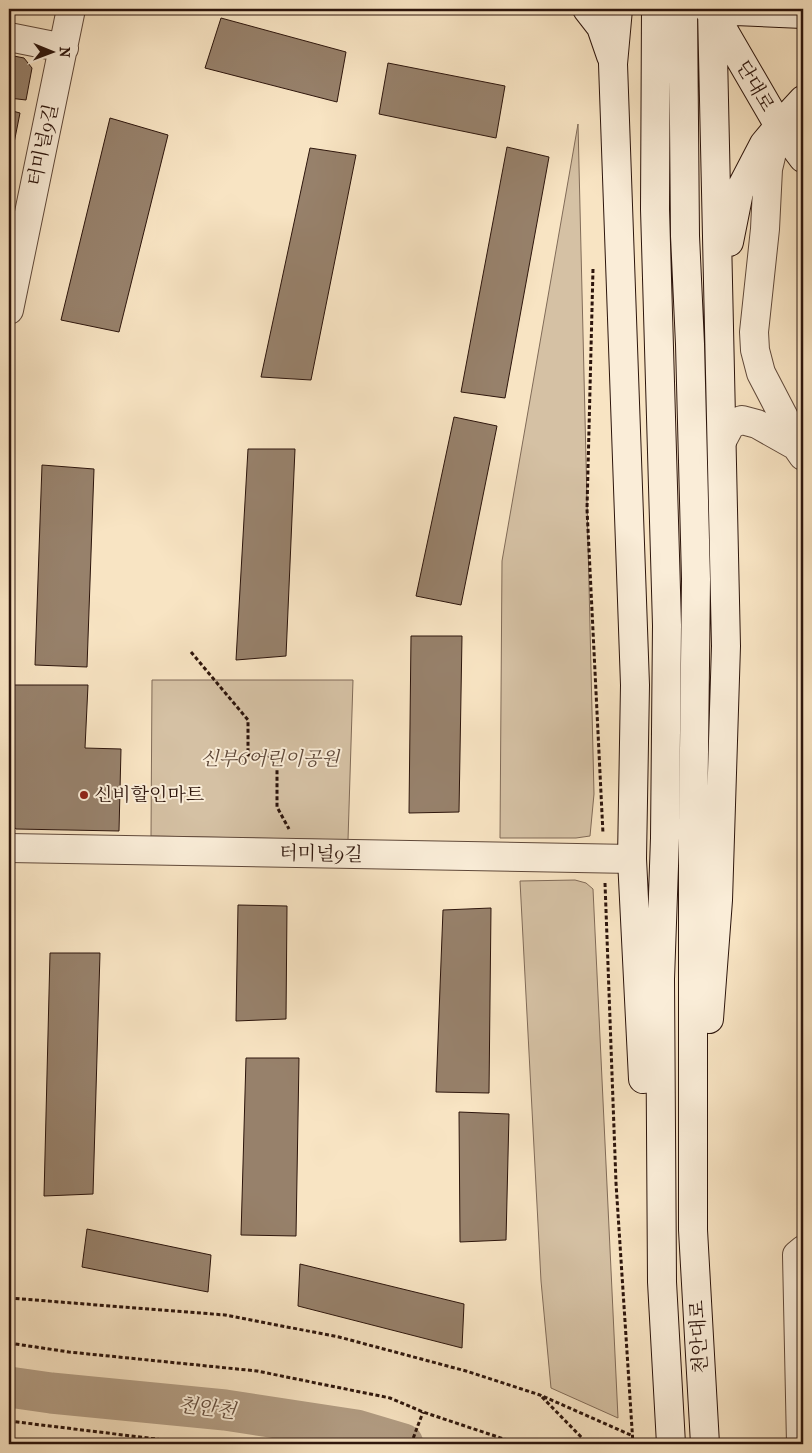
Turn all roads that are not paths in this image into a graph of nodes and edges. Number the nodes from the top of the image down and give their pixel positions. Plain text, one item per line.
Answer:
1 (70, 9) edge
2 (588, 9) edge
3 (618, 9) edge
4 (656, 9) edge
5 (683, 9) edge
6 (711, 9) edge
7 (803, 14) edge
8 (803, 32) edge
9 (9, 37) edge
10 (64, 48) junction
11 (613, 64) junction
12 (803, 100) edge
13 (778, 126) junction
14 (803, 158) edge
15 (9, 310) edge
16 (722, 386) junction
17 (722, 441) junction
18 (800, 451) edge
19 (9, 848) edge
20 (632, 860) junction
21 (693, 1230) junction
22 (803, 1250) edge
23 (662, 1282) junction
24 (671, 1444) edge
25 (705, 1444) edge
26 (801, 1444) edge

1 - 10 main road, 터미널9길
2 - 11 main road
3 - 11 main road
4 - 23 main road
5 - 21 main road
6 - 7 main road
6 - 8 main road
6 - 13 main road, 단대로
6 - 16 main road
9 - 10 main road
10 - 15 main road, 터미널9길
11 - 20 main road
12 - 13 main road
13 - 14 main road, 단대로
13 - 16 main road
13 - 18 main road
16 - 17 main road
17 - 18 main road
17 - 21 main road
19 - 20 main road, 터미널9길
20 - 23 main road
21 - 25 main road, 천안대로
22 - 26 main road
23 - 24 main road, 천안대로

